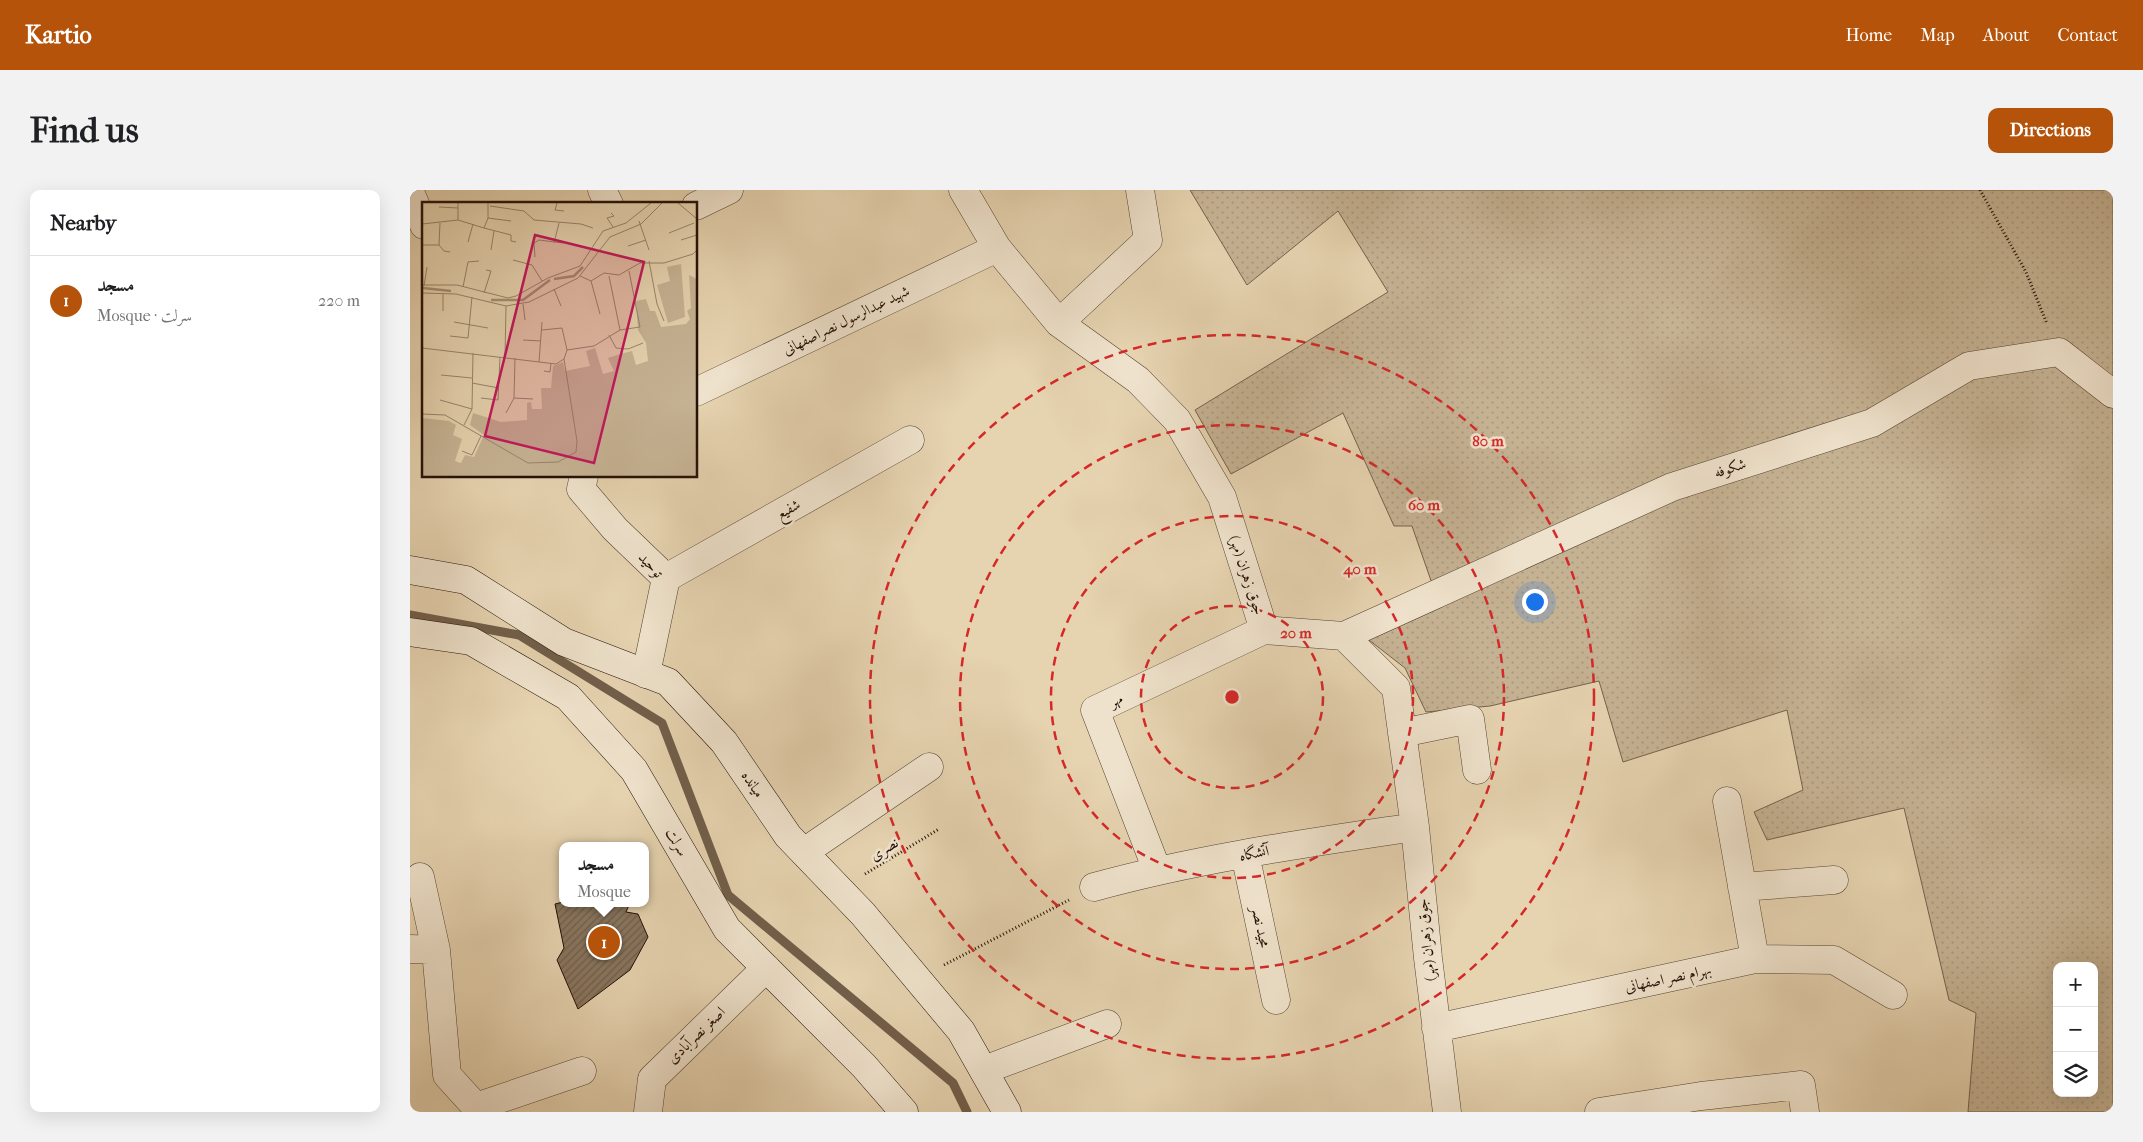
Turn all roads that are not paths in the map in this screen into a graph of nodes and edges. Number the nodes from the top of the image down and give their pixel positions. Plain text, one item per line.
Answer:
1 (602, 190) edge
2 (729, 190) edge
3 (963, 190) edge
4 (1140, 190) edge
5 (410, 192) edge
6 (608, 202) edge
7 (698, 205) edge
8 (422, 220) edge
9 (997, 248) junction
10 (1059, 323) junction
11 (698, 391) edge
12 (2113, 394) edge
13 (910, 440) dead end
14 (584, 478) edge
15 (410, 570) edge
16 (666, 578) junction
17 (1264, 630) junction
18 (410, 632) edge
19 (1344, 636) junction
20 (646, 674) junction
21 (1402, 733) junction
22 (929, 767) dead end
23 (1477, 770) dead end
24 (1727, 802) dead end
25 (1415, 827) junction
26 (804, 852) junction
27 (1245, 854) junction
28 (1157, 870) junction
29 (420, 877) dead end
30 (1834, 880) dead end
31 (1094, 887) road end
32 (1742, 887) junction
33 (423, 949) edge
34 (1755, 959) junction
35 (766, 968) junction
36 (1892, 995) dead end
37 (1276, 1000) dead end
38 (1107, 1024) dead end
39 (1436, 1028) junction
40 (984, 1070) junction
41 (582, 1071) dead end
42 (1702, 1104) edge
43 (648, 1112) edge
44 (904, 1112) edge
45 (1007, 1112) edge
46 (1444, 1112) edge
47 (1599, 1112) edge
48 (1805, 1112) edge

1 - 6 street
2 - 7 street
3 - 9 street, جوق زهران (مهر)
4 - 10 street
5 - 8 street
9 - 10 street, جوق زهران (مهر)
9 - 11 street, شهید عبدالرسول نصراصفهانی
10 - 17 street, جوق زهران (مهر)
12 - 19 street, شکوفه
13 - 16 street, شفیع
14 - 16 street, توحید
15 - 20 street, میانده
16 - 20 street, توحید
17 - 19 street, جوق زهران (مهر)
17 - 28 street, مهر
18 - 35 street, سرلت
19 - 21 street, جوق زهران (مهر)
20 - 26 street, میانده
21 - 23 street
21 - 25 street, جوق زهران (مهر)
22 - 26 street
24 - 32 street
25 - 27 street, آتشگاه
25 - 39 street, جوق زهران (مهر)
26 - 40 street, میانده
27 - 28 street, آتشگاه
27 - 37 street, مجید نصر
28 - 31 street, آتشگاه
29 - 33 street
30 - 32 street
32 - 34 street
33 - 41 street
34 - 36 street, بهرام نصر اصفهانی
34 - 39 street, بهرام نصر اصفهانی
35 - 43 street, اصغر نصرآبادی
35 - 44 street, سرلت
38 - 40 street
39 - 46 street, جوق زهران (مهر)
40 - 45 street, میانده
42 - 47 street
42 - 48 street

